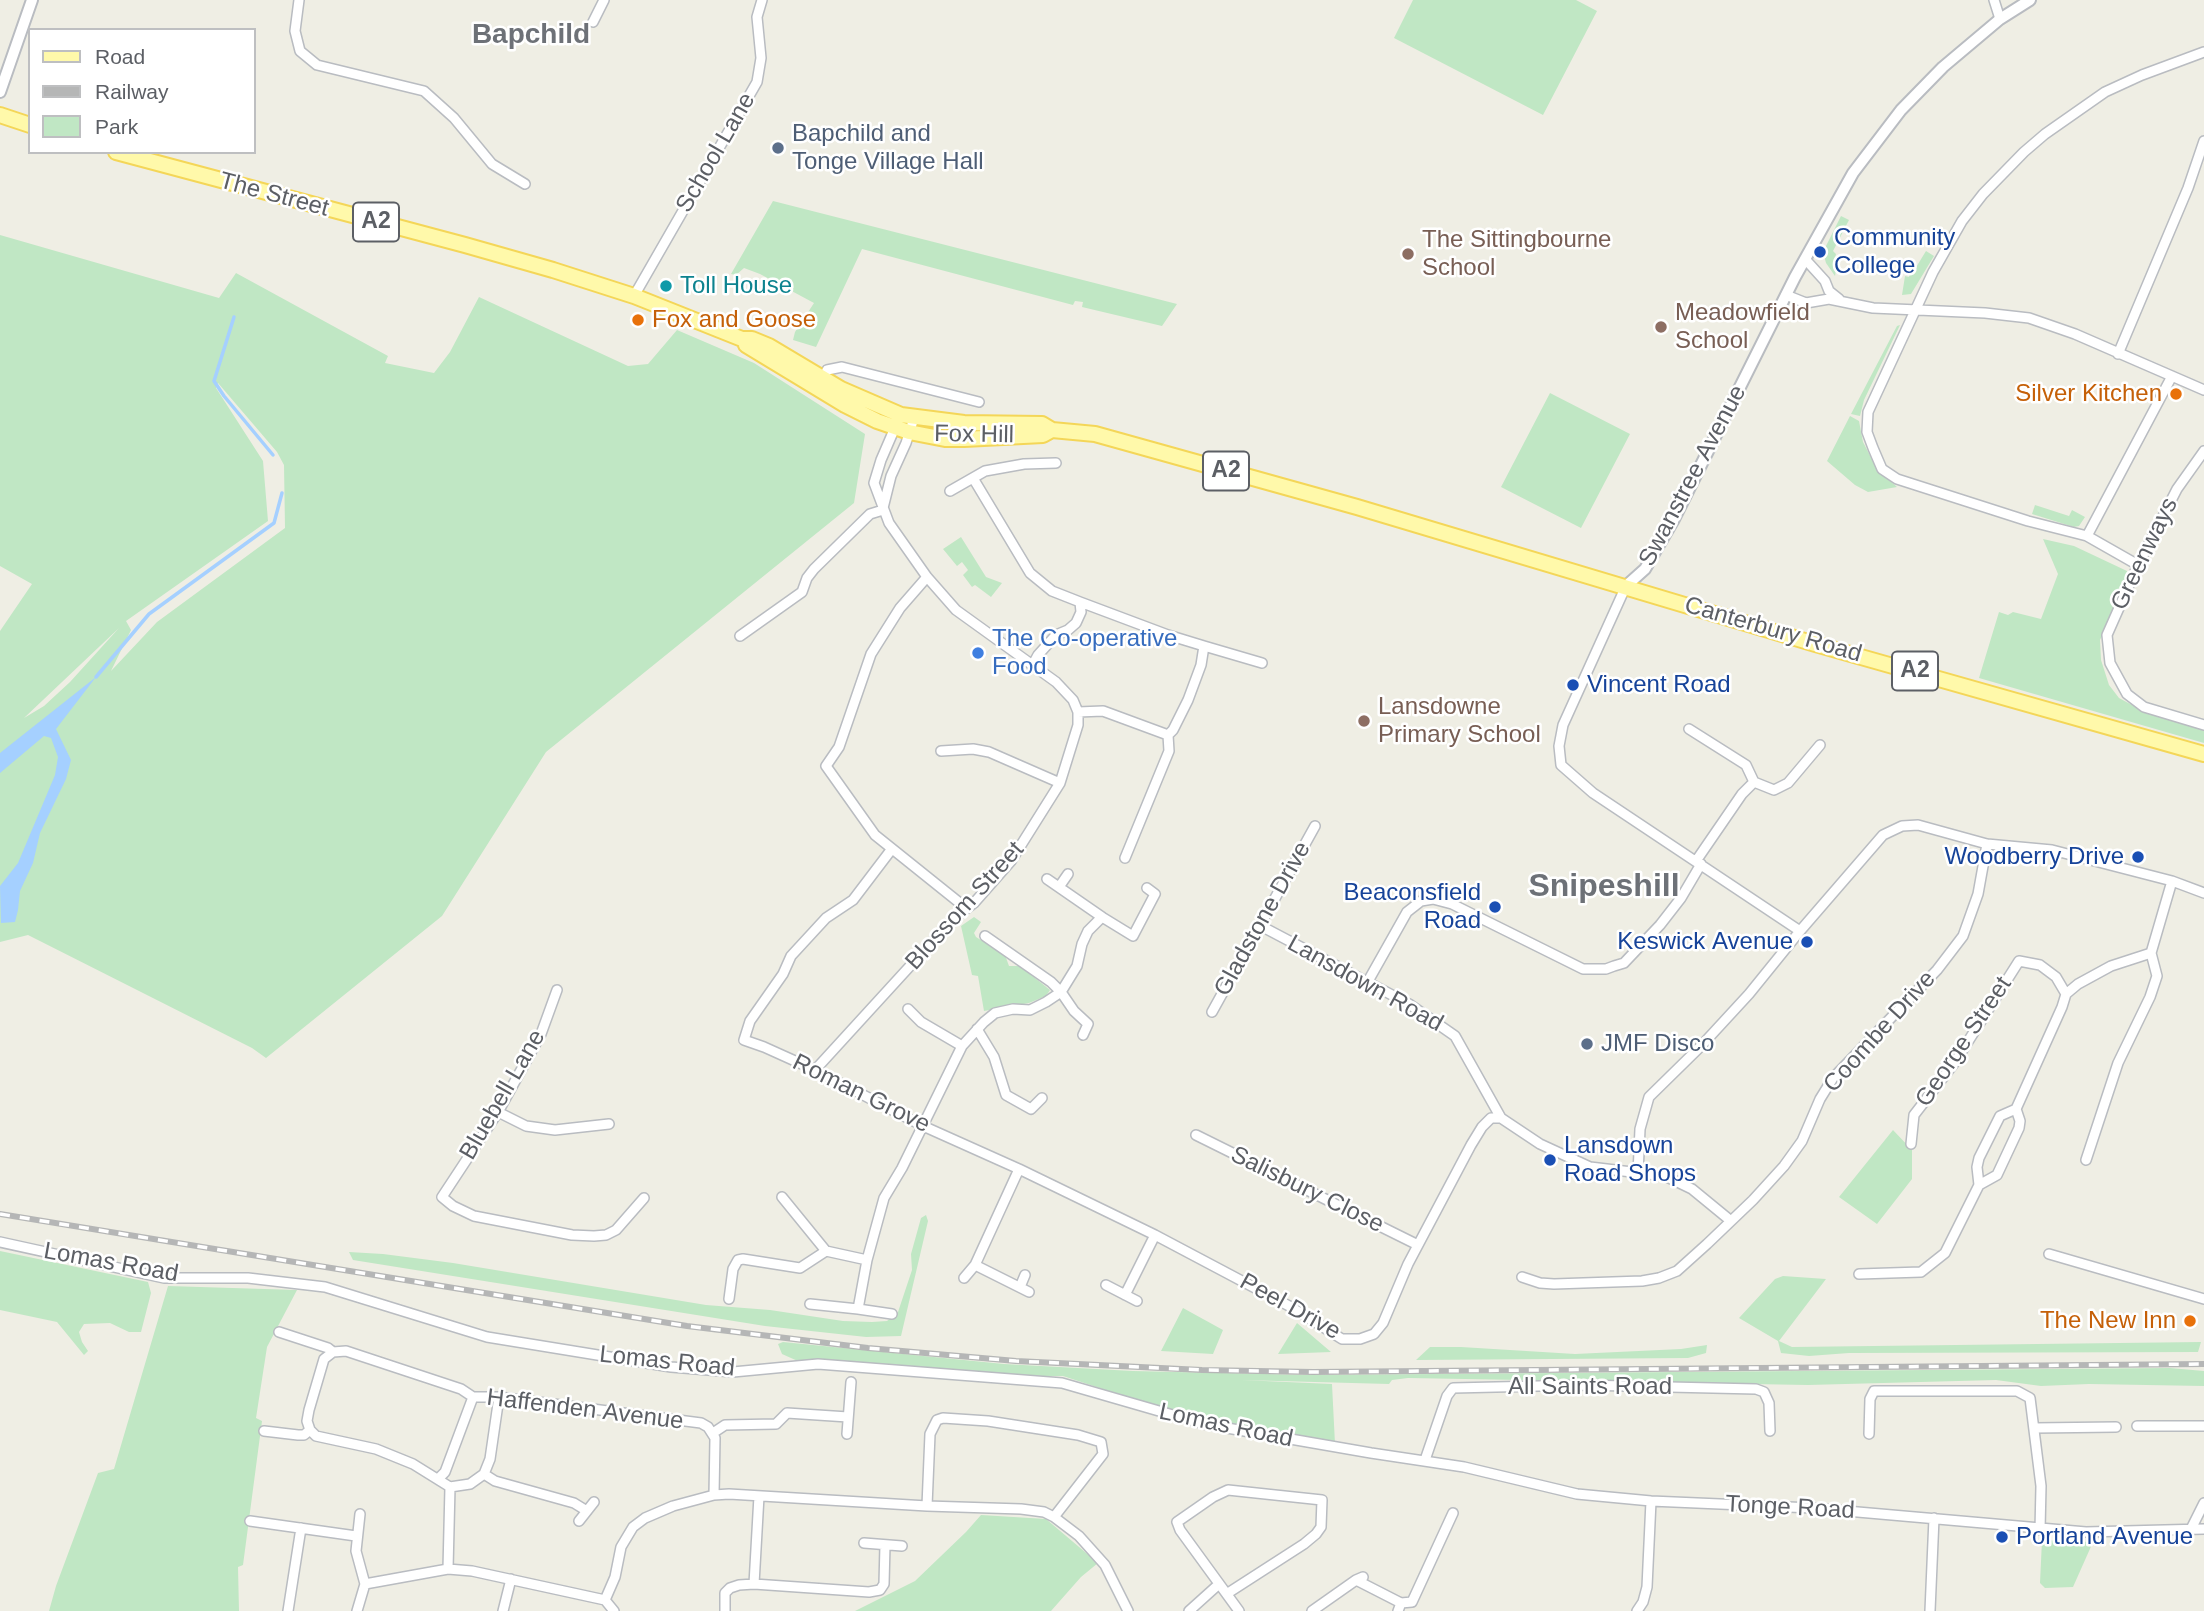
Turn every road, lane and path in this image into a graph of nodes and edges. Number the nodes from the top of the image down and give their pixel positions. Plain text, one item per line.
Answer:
1 (32, 0) edge
2 (299, 0) edge
3 (604, 0) edge
4 (762, 0) edge
5 (1994, 0) edge
6 (2030, 0) edge
7 (2000, 19) junction
8 (593, 22) dead end
9 (2204, 52) edge
10 (0, 92) edge
11 (0, 115) edge
12 (28, 124) edge
13 (2204, 142) edge
14 (123, 154) edge
15 (525, 184) dead end
16 (1805, 259) junction
17 (1786, 295) junction
18 (634, 296) junction
19 (1841, 300) junction
20 (1913, 312) junction
21 (2118, 354) junction
22 (2172, 376) junction
23 (822, 384) junction
24 (2204, 390) edge
25 (979, 402) dead end
26 (905, 423) junction
27 (2204, 452) edge
28 (1056, 463) dead end
29 (973, 478) junction
30 (950, 491) dead end
31 (883, 510) junction
32 (2087, 536) junction
33 (2138, 565) junction
34 (927, 577) junction
35 (1626, 586) junction
36 (1080, 602) junction
37 (740, 636) dead end
38 (1204, 646) junction
39 (1262, 663) dead end
40 (1032, 666) junction
41 (1078, 712) junction
42 (2204, 725) edge
43 (1689, 729) dead end
44 (1168, 735) junction
45 (1820, 744) dead end
46 (941, 751) dead end
47 (2204, 754) edge
48 (1754, 782) junction
49 (1060, 783) junction
50 (1315, 826) dead end
51 (1987, 844) junction
52 (891, 850) junction
53 (1125, 858) dead end
54 (1699, 862) junction
55 (1068, 874) dead end
56 (1047, 879) dead end
57 (2172, 881) junction
58 (1059, 887) junction
59 (1147, 888) dead end
60 (2204, 892) edge
61 (966, 908) junction
62 (1102, 917) junction
63 (1259, 925) junction
64 (1800, 931) junction
65 (985, 936) dead end
66 (2151, 953) junction
67 (1367, 983) junction
68 (557, 990) dead end
69 (1061, 992) junction
70 (2066, 994) junction
71 (908, 1009) dead end
72 (1212, 1012) dead end
73 (977, 1029) junction
74 (1083, 1035) dead end
75 (962, 1046) junction
76 (815, 1070) junction
77 (1042, 1098) dead end
78 (2015, 1109) junction
79 (498, 1112) junction
80 (1501, 1118) junction
81 (609, 1124) dead end
82 (923, 1126) junction
83 (1196, 1135) dead end
84 (1911, 1144) dead end
85 (977, 1150) joint
86 (2086, 1160) dead end
87 (1019, 1169) junction
88 (1638, 1174) junction
89 (1979, 1185) junction
90 (782, 1196) dead end
91 (645, 1198) dead end
92 (1731, 1221) junction
93 (1155, 1235) junction
94 (0, 1242) edge
95 (1418, 1245) junction
96 (826, 1251) junction
97 (2049, 1254) dead end
98 (867, 1260) junction
99 (975, 1265) junction
100 (1859, 1274) dead end
101 (1025, 1275) dead end
102 (1522, 1277) dead end
103 (964, 1278) dead end
104 (1105, 1285) dead end
105 (1125, 1295) junction
106 (729, 1299) dead end
107 (2204, 1299) edge
108 (1137, 1301) dead end
109 (810, 1304) dead end
110 (858, 1309) junction
111 (892, 1314) dead end
112 (279, 1332) dead end
113 (332, 1352) junction
114 (851, 1382) dead end
115 (473, 1397) junction
116 (499, 1397) junction
117 (848, 1417) junction
118 (2137, 1426) dead end
119 (2204, 1426) edge
120 (2116, 1427) dead end
121 (2035, 1428) junction
122 (310, 1430) junction
123 (264, 1431) dead end
124 (1770, 1431) dead end
125 (713, 1433) junction
126 (847, 1434) dead end
127 (1869, 1434) dead end
128 (1379, 1455) joint
129 (1425, 1460) junction
130 (484, 1474) junction
131 (439, 1478) junction
132 (450, 1487) junction
133 (714, 1495) junction
134 (759, 1496) junction
135 (1651, 1500) junction
136 (594, 1503) dead end
137 (2204, 1503) edge
138 (927, 1506) junction
139 (587, 1511) junction
140 (1453, 1513) dead end
141 (360, 1514) dead end
142 (1054, 1517) junction
143 (1934, 1518) junction
144 (250, 1521) dead end
145 (579, 1521) dead end
146 (2192, 1527) junction
147 (300, 1528) junction
148 (2204, 1528) edge
149 (2040, 1530) junction
150 (356, 1536) junction
151 (864, 1543) dead end
152 (886, 1545) junction
153 (902, 1546) dead end
154 (448, 1569) junction
155 (510, 1579) junction
156 (365, 1584) junction
157 (754, 1584) junction
158 (1219, 1584) junction
159 (1228, 1593) junction
160 (605, 1600) junction
161 (1399, 1607) edge
162 (288, 1611) edge
163 (357, 1611) edge
164 (503, 1611) edge
165 (614, 1611) edge
166 (725, 1611) edge
167 (1128, 1611) edge
168 (1189, 1611) edge
169 (1240, 1611) edge
170 (1312, 1611) edge
171 (1637, 1611) edge
172 (1930, 1611) edge

1 - 10 street
2 - 15 street
3 - 8 street
4 - 18 street, School Lane
5 - 7 street
6 - 7 street, Swanstree Avenue
7 - 16 street, Swanstree Avenue
9 - 20 street
11 - 12 main road
13 - 21 street
14 - 18 main road, The Street / A2
16 - 17 street, Swanstree Avenue
16 - 19 street
17 - 19 street
17 - 35 street, Swanstree Avenue
18 - 23 main road, Fox Hill / A2
19 - 20 street
20 - 21 street
20 - 32 street
21 - 22 street
22 - 24 street
22 - 32 street
23 - 25 street, Fox Hill
23 - 26 main road, Fox Hill / A2
26 - 31 street
26 - 31 street
26 - 35 main road, Fox Hill / A2
27 - 33 street, Greenways
28 - 29 street
29 - 30 street
29 - 36 street
31 - 34 street
31 - 37 street
32 - 33 street
33 - 42 street, Greenways
34 - 40 street
34 - 52 street
35 - 47 main road, Canterbury Road / A2
35 - 54 street
36 - 38 street
36 - 40 street
38 - 39 street
38 - 44 street
40 - 41 street
41 - 44 street
41 - 49 street, Blossom Street
43 - 48 street
44 - 53 street
45 - 48 street
46 - 49 street
48 - 54 street
49 - 61 street, Blossom Street
50 - 63 street, Gladstone Drive
51 - 57 street
51 - 64 street
51 - 92 street, Coombe Drive
52 - 61 street
52 - 76 street, Roman Grove
54 - 64 street
54 - 67 street
55 - 58 street
56 - 58 street
57 - 60 street
57 - 66 street
58 - 62 street
59 - 62 street
61 - 76 street, Blossom Street
62 - 69 street
63 - 67 street, Lansdown Road
63 - 72 street, Gladstone Drive
64 - 88 street
65 - 69 street
66 - 70 street
66 - 86 street
67 - 80 street, Lansdown Road
68 - 79 street, Bluebell Lane
69 - 73 street
69 - 74 street
70 - 78 street
70 - 84 street, George Street
71 - 75 street
73 - 75 street
73 - 77 street
75 - 82 street
76 - 82 street, Roman Grove
78 - 89 street
78 - 89 street
79 - 81 street
79 - 91 street, Bluebell Lane
80 - 88 street, Lansdown Road
80 - 95 street, Peel Drive
82 - 85 street, Roman Grove
82 - 98 street
83 - 95 street, Salisbury Close
85 - 87 street, Peel Drive
87 - 93 street, Peel Drive
87 - 99 street
88 - 92 street, Lansdown Road
89 - 100 street
90 - 96 street
92 - 102 street, Coombe Drive
93 - 95 street, Peel Drive
93 - 105 street
94 - 128 street, Lomas Road
96 - 98 street
96 - 106 street
97 - 107 street
98 - 110 street
99 - 101 street
99 - 103 street
104 - 105 street
105 - 108 street
109 - 110 street
110 - 111 street
112 - 113 street, Haffenden Avenue
113 - 115 street, Haffenden Avenue
113 - 122 street
114 - 117 street
115 - 116 street, Haffenden Avenue
115 - 131 street
116 - 125 street, Haffenden Avenue
116 - 130 street
117 - 125 street
117 - 126 street
118 - 119 street
120 - 121 street
121 - 127 street
121 - 149 street
122 - 123 street
122 - 131 street
124 - 129 street, All Saints Road
125 - 133 street, Haffenden Avenue
128 - 129 street, Tonge Road
129 - 135 street, Tonge Road
130 - 132 street
130 - 139 street
131 - 132 street
132 - 154 street
133 - 134 street
133 - 160 street
134 - 138 street
134 - 157 street
135 - 143 street, Tonge Road
135 - 171 street
136 - 139 street
137 - 146 street
138 - 142 street
138 - 142 street
139 - 145 street
140 - 161 street
141 - 150 street
142 - 167 street
143 - 149 street, Tonge Road
143 - 172 street
144 - 147 street
146 - 148 street, Tonge Road
146 - 149 street, Tonge Road
147 - 150 street
147 - 162 street
150 - 156 street
151 - 152 street
152 - 153 street
152 - 157 street
154 - 155 street
154 - 156 street
155 - 160 street
155 - 164 street
156 - 163 street
157 - 166 street
158 - 159 street
158 - 159 street
158 - 168 street
159 - 169 street
160 - 165 street
161 - 170 street

